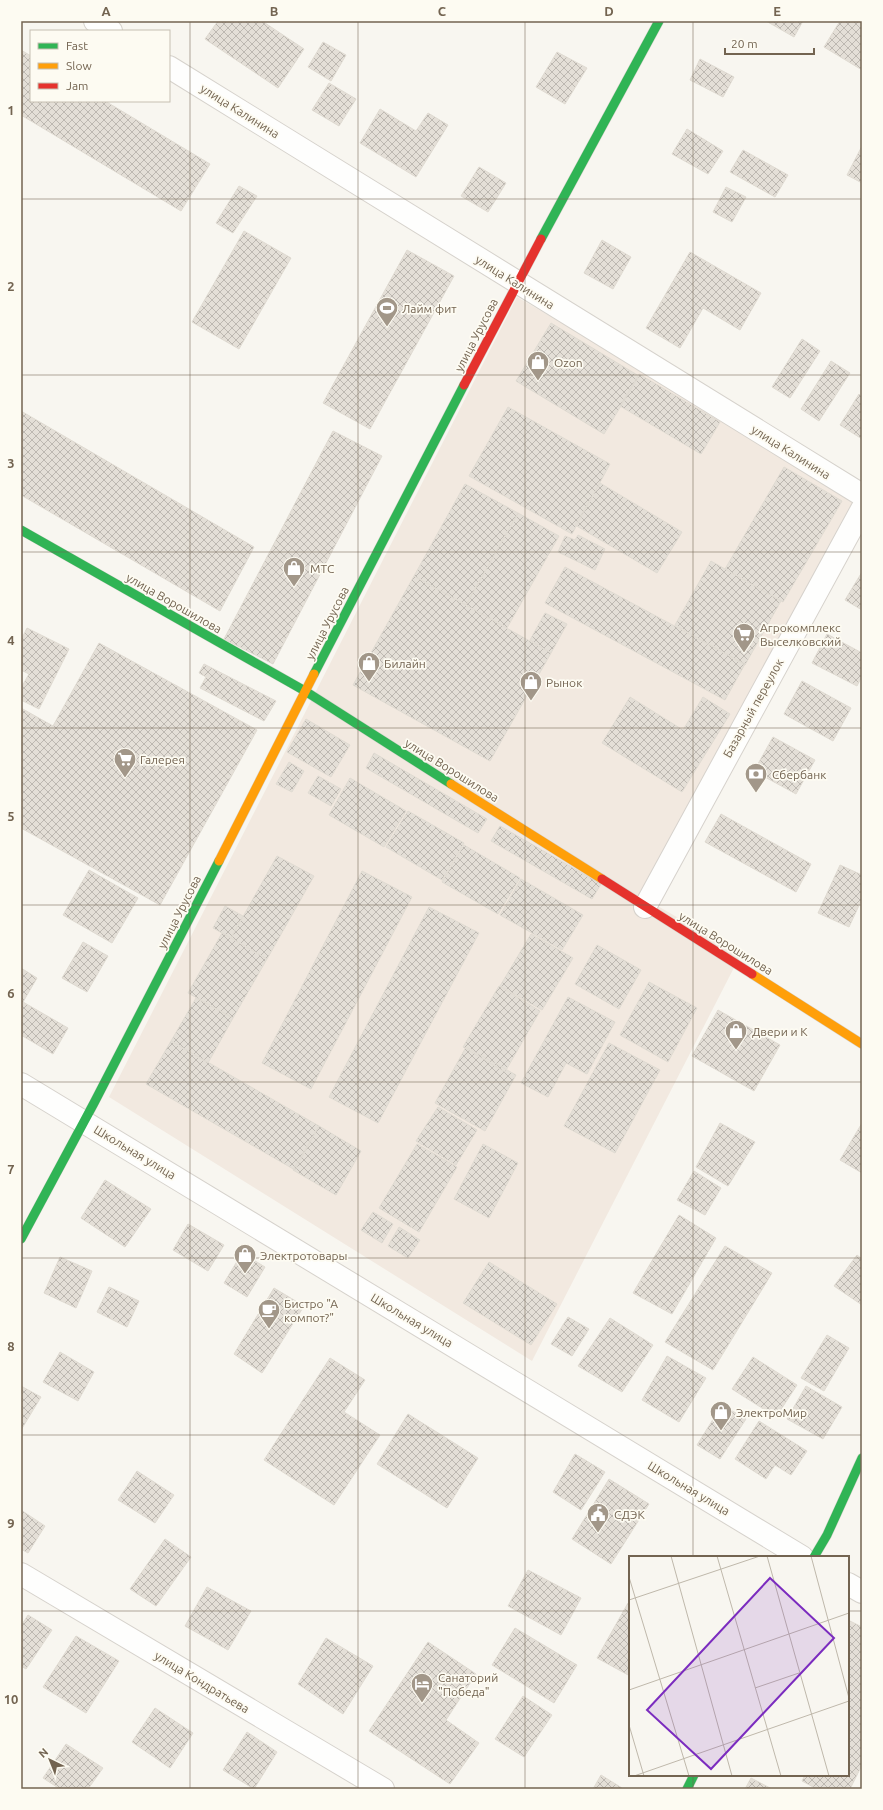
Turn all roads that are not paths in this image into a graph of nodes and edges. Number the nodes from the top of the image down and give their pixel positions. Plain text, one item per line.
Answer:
1 (95, 21) edge
2 (658, 21) edge
3 (109, 30) edge
4 (170, 68) edge
5 (516, 283) junction
6 (862, 495) edge
7 (862, 509) edge
8 (21, 530) edge
9 (305, 691) junction
10 (645, 906) junction
11 (862, 1044) edge
12 (21, 1084) edge
13 (86, 1122) junction
14 (21, 1239) edge
15 (862, 1458) edge
16 (800, 1556) edge
17 (814, 1556) edge
18 (21, 1574) edge
19 (849, 1585) edge
20 (862, 1592) edge
21 (694, 1776) edge
22 (383, 1789) edge
23 (687, 1789) edge

1 - 3 street
2 - 5 street, улица Урусова
4 - 5 street, улица Калинина
5 - 6 street, улица Калинина
5 - 9 street, улица Урусова
7 - 10 street, Базарный переулок
8 - 9 street, улица Ворошилова
9 - 10 street, улица Ворошилова
9 - 13 street, улица Урусова
10 - 11 street, улица Ворошилова
12 - 13 street, Школьная улица
13 - 14 street, улица Урусова
13 - 16 street, Школьная улица
15 - 17 street
18 - 22 street, улица Кондратьева
19 - 20 street
21 - 23 street

